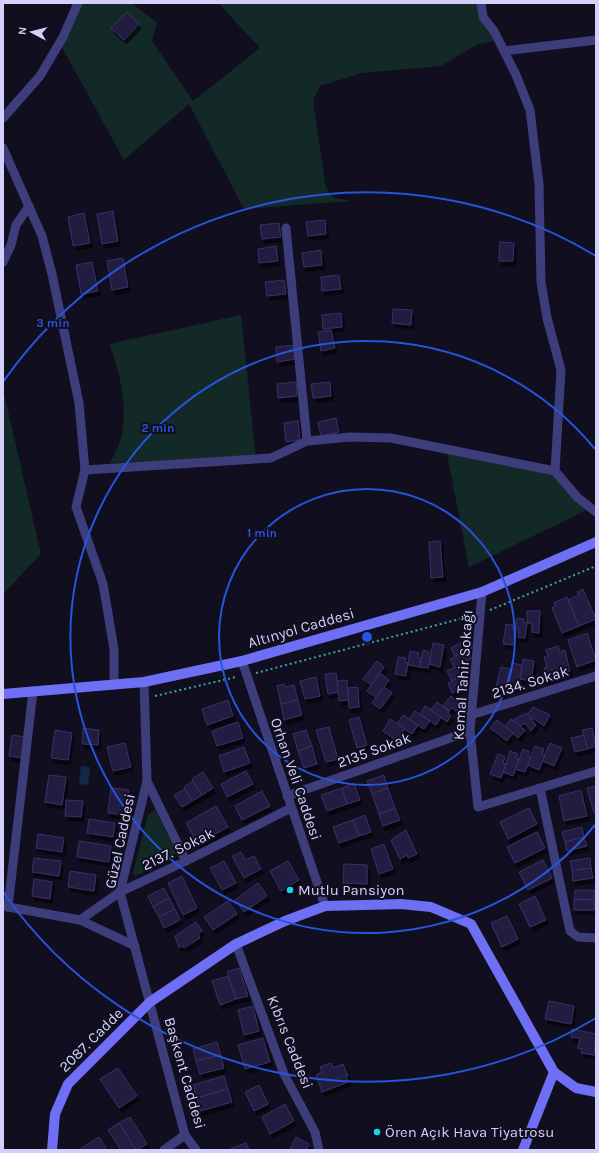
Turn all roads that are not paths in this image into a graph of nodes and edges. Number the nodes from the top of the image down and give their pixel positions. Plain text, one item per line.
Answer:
1 (78, 3) edge
2 (481, 3) edge
3 (596, 40) edge
4 (504, 51) junction
5 (3, 118) edge
6 (3, 148) edge
7 (29, 206) junction
8 (286, 228) dead end
9 (3, 262) edge
10 (307, 441) junction
11 (85, 470) junction
12 (555, 471) junction
13 (596, 512) edge
14 (596, 542) edge
15 (482, 592) junction
16 (242, 661) junction
17 (596, 676) edge
18 (144, 682) junction
19 (114, 683) junction
20 (33, 691) junction
21 (3, 694) edge
22 (471, 715) junction
23 (470, 731) junction
24 (596, 771) edge
25 (147, 781) junction
26 (540, 788) junction
27 (287, 796) junction
28 (292, 808) junction
29 (186, 861) junction
30 (120, 892) junction
31 (6, 906) edge
32 (325, 906) junction
33 (80, 920) junction
34 (596, 938) edge
35 (236, 944) junction
36 (135, 946) junction
37 (150, 1002) junction
38 (554, 1072) junction
39 (596, 1092) edge
40 (186, 1135) junction
41 (52, 1150) edge
42 (164, 1150) edge
43 (196, 1150) edge
44 (319, 1150) edge
45 (523, 1150) edge

1 - 5 street
2 - 4 street
3 - 4 street
4 - 12 street
6 - 7 street
7 - 9 street
7 - 11 street
8 - 10 street
10 - 11 street
10 - 12 street
11 - 19 street
12 - 13 street
14 - 15 street, Altınyol Caddesi
15 - 16 street, Altınyol Caddesi
15 - 22 street, Kemal Tahir Sokağı
16 - 18 street, Altınyol Caddesi
16 - 27 street, Orhan Veli Caddesi
17 - 22 street, 2134. Sokak
18 - 19 street, Altınyol Caddesi
18 - 25 street, Güzel Caddesi
19 - 20 street, Altınyol Caddesi
20 - 21 street, Altınyol Caddesi
20 - 31 street
22 - 23 street, Kemal Tahir Sokağı
23 - 26 street, Kemal Tahir Sokağı
23 - 27 street, 2135 Sokak
24 - 26 street
25 - 29 street
25 - 30 street, Güzel Caddesi
26 - 34 street
27 - 28 street, Orhan Veli Caddesi
28 - 29 street, 2137. Sokak
28 - 32 street, Orhan Veli Caddesi
29 - 30 street, 2137. Sokak
30 - 33 street, 2137. Sokak
30 - 36 street, Güzel Caddesi
31 - 33 street
32 - 35 street, 2087. Cadde
32 - 38 street, 2087. Cadde
33 - 36 street
35 - 37 street, 2087. Cadde
35 - 44 street, Kıbrıs Caddesi
36 - 37 street, Güzel Caddesi
37 - 40 street, Başkent Caddesi
37 - 41 street, 2087. Cadde
38 - 39 street
38 - 45 street
40 - 42 street
40 - 43 street, Başkent Caddesi

